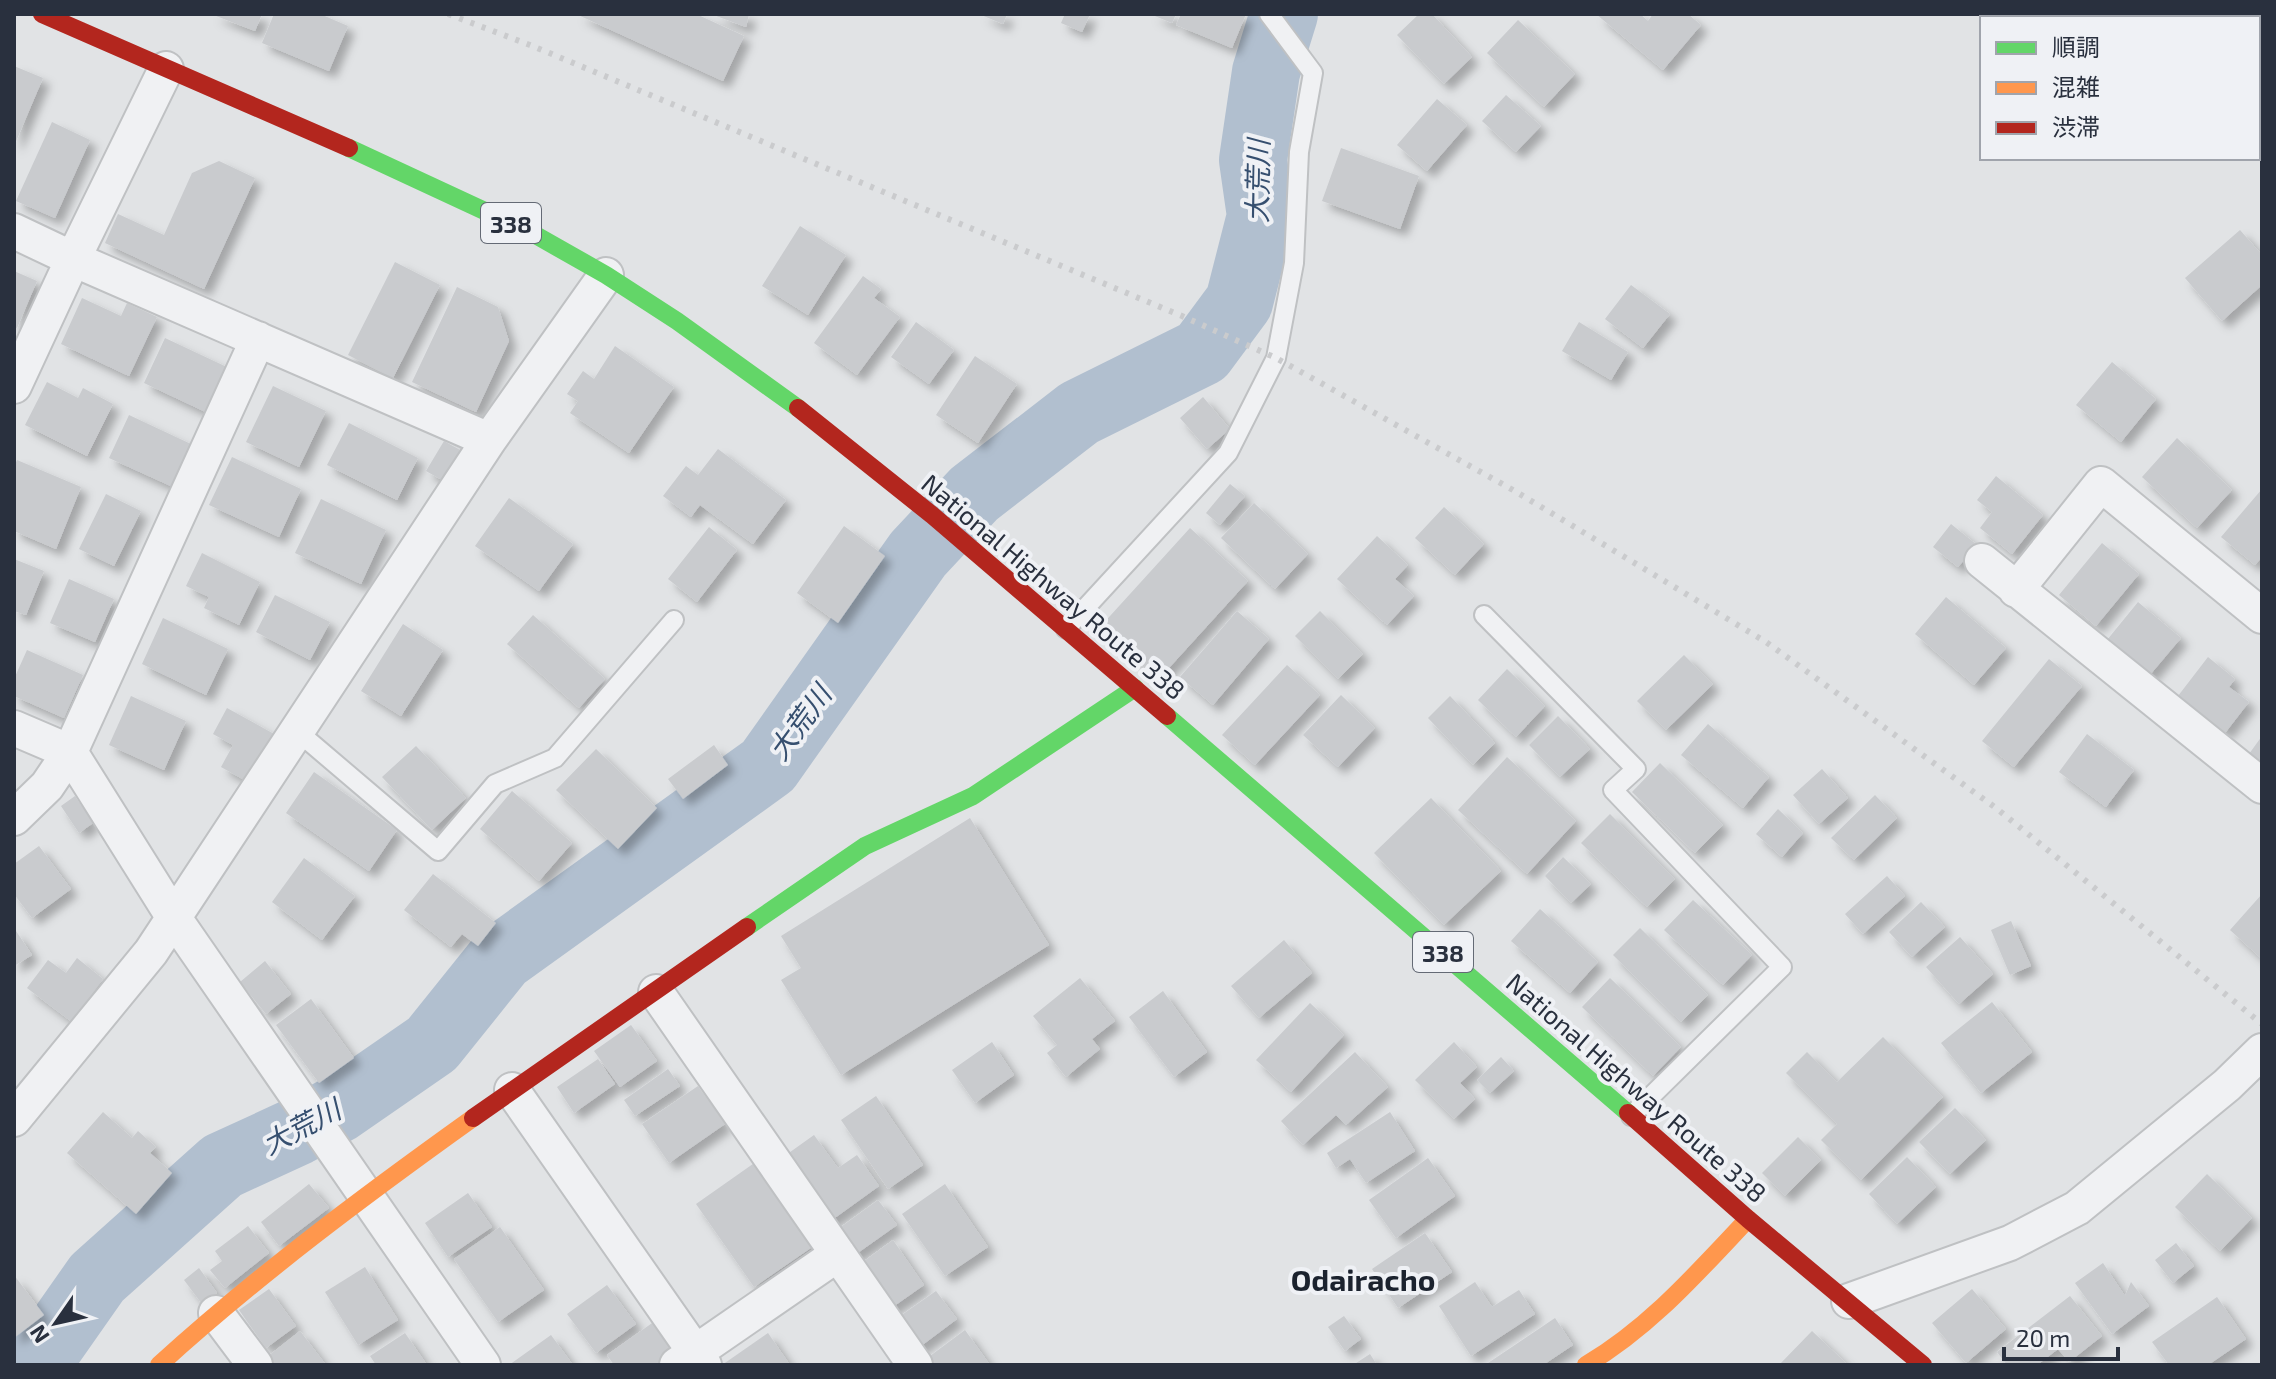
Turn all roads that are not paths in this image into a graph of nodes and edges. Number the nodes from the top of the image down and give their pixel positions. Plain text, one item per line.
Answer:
1 (42, 14) edge
2 (1269, 14) edge
3 (166, 69) junction
4 (14, 231) edge
5 (73, 259) junction
6 (606, 275) junction
7 (258, 339) junction
8 (14, 386) edge
9 (489, 440) junction
10 (1982, 561) dead end
11 (2016, 590) junction
12 (1484, 615) dead end
13 (2262, 616) edge
14 (674, 620) dead end
15 (1066, 629) junction
16 (1135, 688) junction
17 (14, 728) edge
18 (297, 731) junction
19 (70, 752) junction
20 (2262, 786) edge
21 (14, 818) edge
22 (174, 918) junction
23 (656, 992) junction
24 (2262, 1051) edge
25 (512, 1090) junction
26 (1631, 1116) junction
27 (14, 1119) edge
28 (365, 1195) junction
29 (1748, 1219) junction
30 (838, 1254) junction
31 (1849, 1301) junction
32 (216, 1313) junction
33 (692, 1361) edge
34 (159, 1365) edge
35 (255, 1365) edge
36 (483, 1365) edge
37 (915, 1365) edge
38 (1586, 1365) edge
39 (1923, 1365) edge

1 - 3 main road, National Highway Route 338 / 338
2 - 15 lane
3 - 5 street
3 - 6 main road, National Highway Route 338 / 338
4 - 5 street
5 - 7 street
5 - 8 street
6 - 9 street
6 - 15 main road, National Highway Route 338 / 338
7 - 9 street
7 - 19 street
9 - 18 street
10 - 11 street
11 - 13 street
11 - 20 street
12 - 26 lane
14 - 18 lane
15 - 16 main road, National Highway Route 338 / 338
16 - 23 main road
16 - 26 main road, National Highway Route 338 / 338
17 - 19 street
18 - 22 street
19 - 21 street
19 - 22 street
22 - 27 street
22 - 28 street
23 - 25 main road
23 - 30 street
24 - 31 street
25 - 28 main road
25 - 33 street
26 - 29 main road, National Highway Route 338 / 338
28 - 32 main road
28 - 36 street
29 - 31 main road, National Highway Route 338 / 338
29 - 38 main road
30 - 33 street
30 - 37 street
31 - 39 main road, National Highway Route 338 / 338
32 - 34 main road
32 - 35 street

